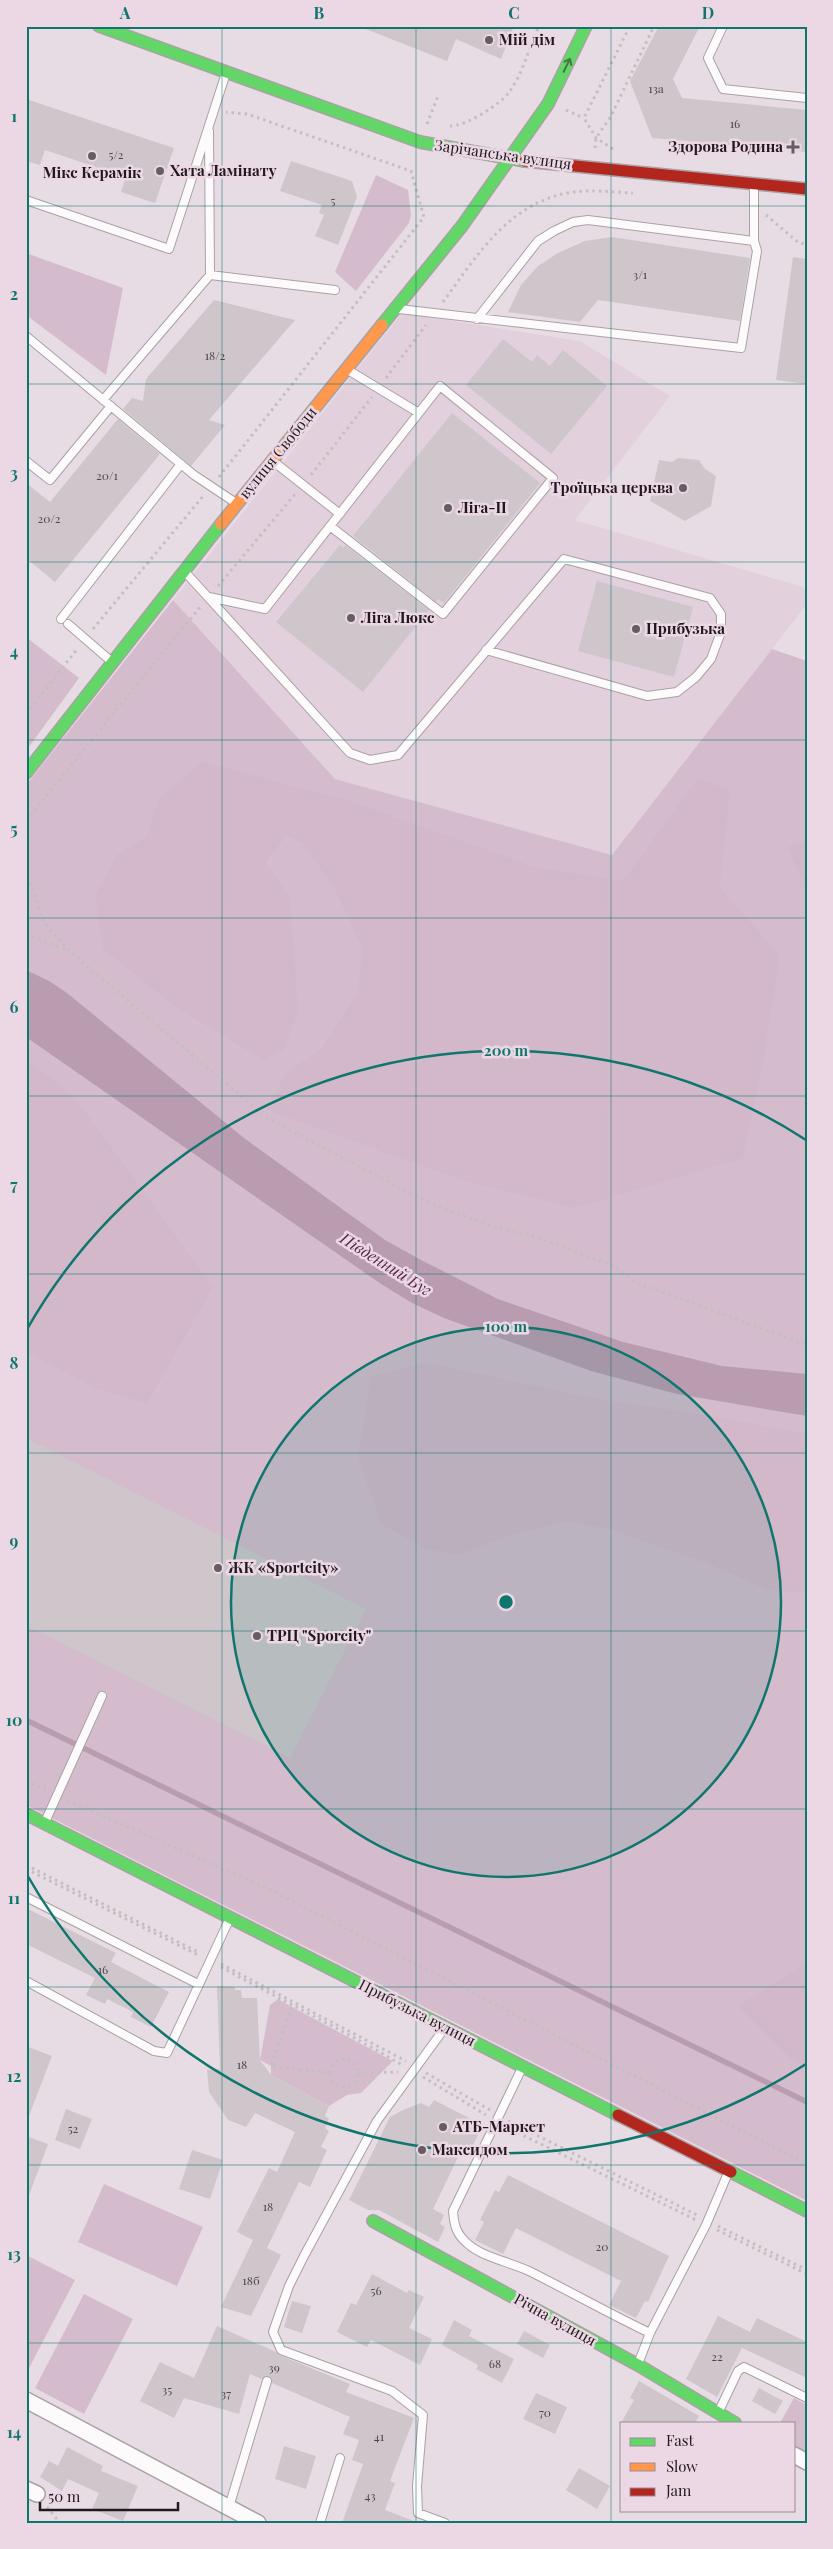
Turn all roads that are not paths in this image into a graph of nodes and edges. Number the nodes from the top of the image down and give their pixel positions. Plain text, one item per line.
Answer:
1 (99, 26) edge
2 (586, 26) edge
3 (723, 26) edge
4 (227, 72) junction
5 (807, 98) edge
6 (535, 100) dead end
7 (209, 123) junction
8 (527, 132) junction
9 (508, 159) junction
10 (754, 184) junction
11 (807, 189) edge
12 (26, 200) edge
13 (754, 241) junction
14 (210, 275) junction
15 (335, 290) dead end
16 (394, 309) junction
17 (478, 318) junction
18 (26, 336) edge
19 (346, 369) junction
20 (103, 400) junction
21 (111, 406) junction
22 (419, 414) junction
23 (273, 460) junction
24 (26, 461) edge
25 (181, 464) junction
26 (237, 504) junction
27 (340, 514) junction
28 (330, 526) junction
29 (184, 572) junction
30 (209, 597) junction
31 (61, 619) dead end
32 (68, 624) dead end
33 (486, 650) junction
34 (113, 662) junction
35 (26, 773) edge
36 (102, 1696) dead end
37 (26, 1814) edge
38 (44, 1823) junction
39 (26, 1897) edge
40 (230, 1918) junction
41 (26, 1981) edge
42 (198, 1984) junction
43 (445, 2027) junction
44 (523, 2066) junction
45 (729, 2171) junction
46 (807, 2211) edge
47 (373, 2221) dead end
48 (650, 2333) junction
49 (638, 2366) junction
50 (267, 2381) dead end
51 (807, 2398) edge
52 (27, 2402) edge
53 (718, 2413) junction
54 (733, 2422) edge
55 (340, 2458) dead end
56 (228, 2507) junction
57 (258, 2523) edge
58 (320, 2523) edge
59 (445, 2523) edge

1 - 4 street, Зарічанська вулиця
8 -> 2 street, вулиця Свободи
3 - 5 lane
4 - 7 lane
4 - 9 street, Зарічанська вулиця
6 - 8 street, вулиця Свободи
7 - 12 lane
7 - 14 lane
8 - 9 street, вулиця Свободи
9 - 10 street, Зарічанська вулиця
9 - 16 street, вулиця Свободи
10 - 11 street, Зарічанська вулиця
10 - 13 lane
13 - 17 lane
13 - 17 lane
14 - 15 lane
14 - 20 lane
16 - 17 lane
16 - 19 street, вулиця Свободи
18 - 20 lane
19 - 22 lane
19 - 23 street, вулиця Свободи
20 - 21 lane
21 - 24 lane
21 - 25 lane
22 - 27 lane
22 - 28 lane
23 - 26 street, вулиця Свободи
23 - 27 lane
25 - 26 lane
25 - 31 lane
26 - 29 street, вулиця Свободи
27 - 28 lane
28 - 30 lane
29 - 30 lane
29 - 34 street, вулиця Свободи
30 - 33 lane
32 - 34 lane
33 - 33 lane
34 - 35 street, вулиця Свободи
36 - 38 lane
37 - 38 street, Прибузька вулиця
38 - 40 street, Прибузька вулиця
39 - 42 lane
40 - 42 lane
40 - 43 street, Прибузька вулиця
41 - 42 lane
43 - 44 street, Прибузька вулиця
43 - 59 lane
44 - 45 street, Прибузька вулиця
44 - 48 lane
45 - 46 street, Прибузька вулиця
45 - 48 lane
47 - 49 street, Річна вулиця
48 - 49 lane
49 - 53 street, Річна вулиця
50 - 56 lane
51 - 53 lane
52 - 56 street
53 - 54 street, Річна вулиця
55 - 58 lane
56 - 57 street

